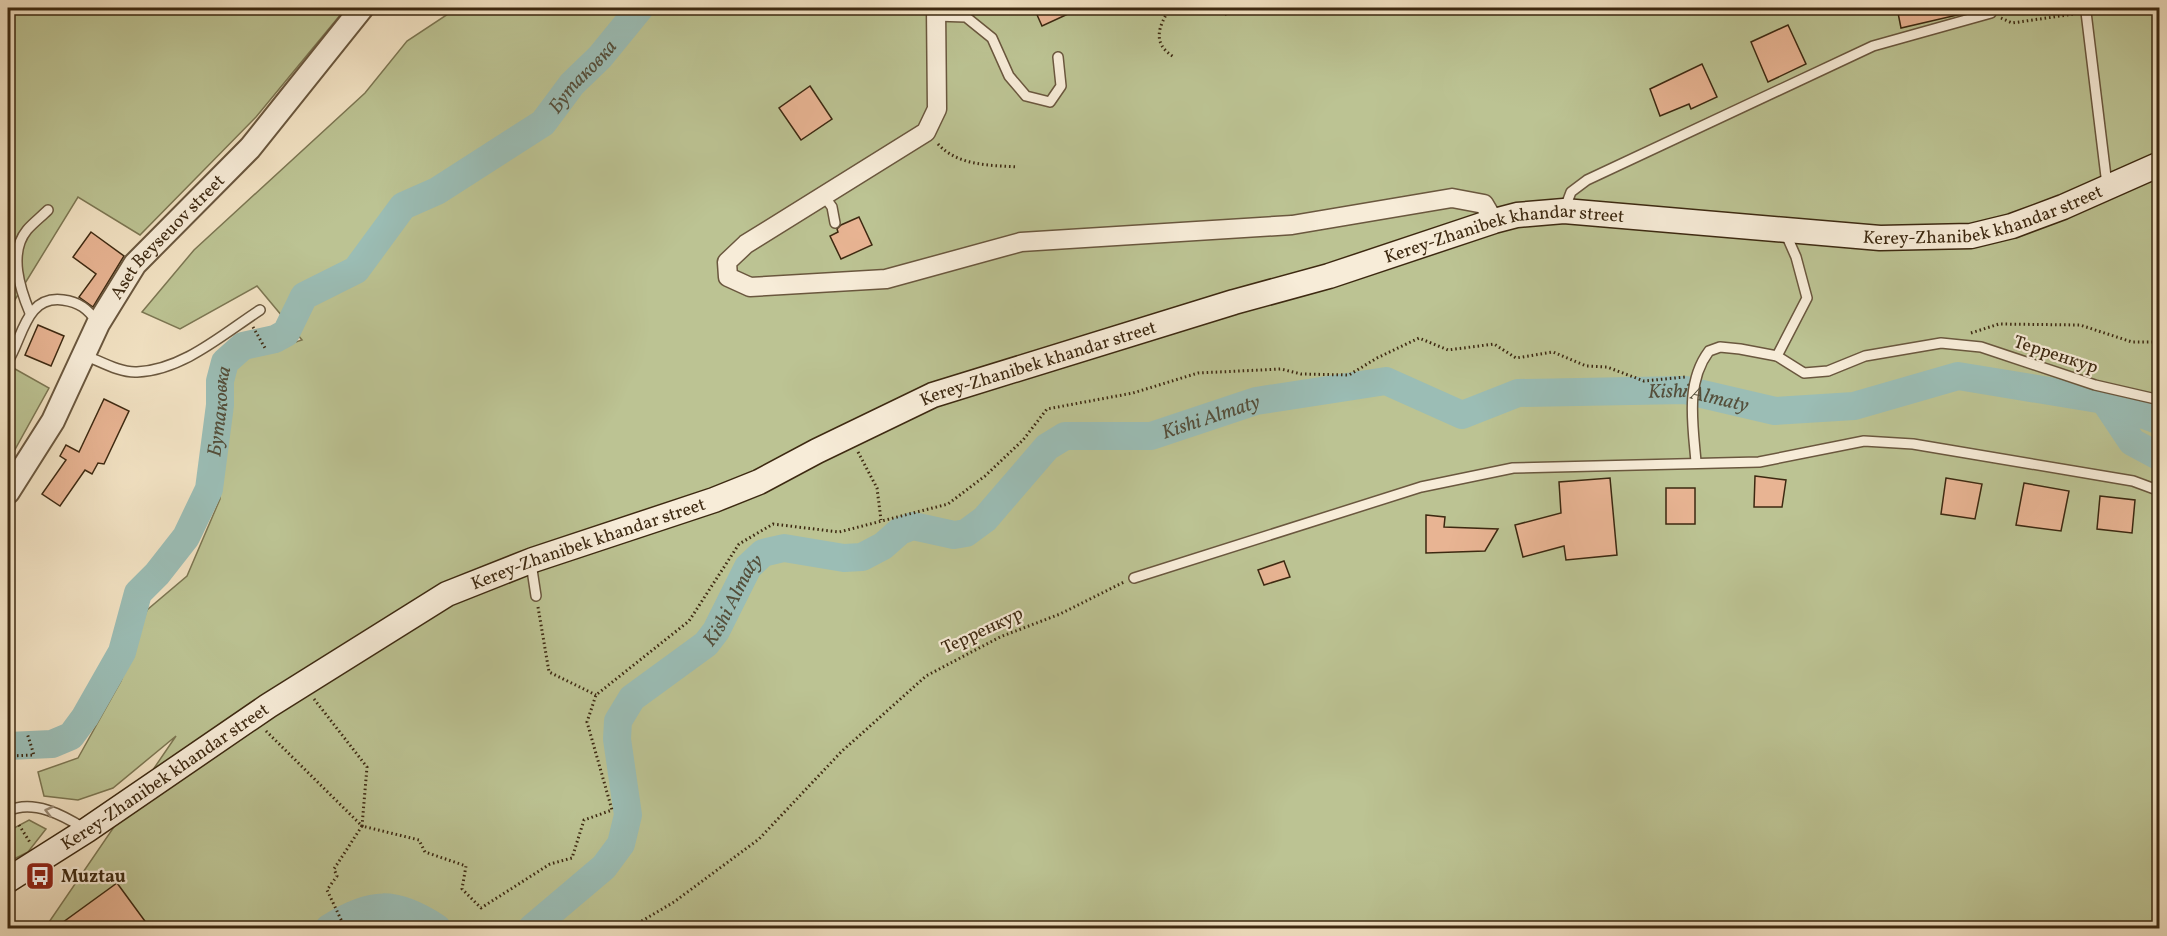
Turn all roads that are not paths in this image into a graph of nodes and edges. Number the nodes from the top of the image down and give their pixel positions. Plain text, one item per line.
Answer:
1 (363, 8) edge
2 (936, 12) edge
3 (2086, 12) road end
4 (1991, 13) road end
5 (1058, 57) dead end
6 (2160, 164) edge
7 (2107, 188) junction
8 (824, 196) junction
9 (48, 210) dead end
10 (1564, 211) junction
11 (1494, 221) junction
12 (835, 223) dead end
13 (1784, 230) junction
14 (260, 310) dead end
15 (30, 313) junction
16 (98, 324) junction
17 (84, 355) junction
18 (1777, 356) junction
19 (8, 361) edge
20 (2160, 400) edge
21 (1696, 462) junction
22 (2160, 491) edge
23 (8, 492) edge
24 (530, 561) junction
25 (1134, 578) road end
26 (536, 596) road end
27 (8, 811) edge
28 (87, 830) junction
29 (8, 880) edge

1 - 16 street, Aset Beyseuov street
2 - 5 lane
2 - 8 street
3 - 7 lane
4 - 10 lane
6 - 7 main road, Kerey-Zhanibek khandar street
7 - 13 main road, Kerey-Zhanibek khandar street
8 - 11 street
8 - 12 lane
9 - 15 lane
10 - 11 main road, Kerey-Zhanibek khandar street
10 - 13 main road, Kerey-Zhanibek khandar street
11 - 24 main road, Kerey-Zhanibek khandar street
13 - 18 lane
14 - 17 lane
15 - 16 lane
15 - 19 lane
16 - 17 street, Aset Beyseuov street
17 - 23 street, Aset Beyseuov street
18 - 20 lane, Терренкур
18 - 21 lane
21 - 22 lane
21 - 25 lane
24 - 26 lane
24 - 28 main road, Kerey-Zhanibek khandar street
28 -> 27 lane
28 - 29 main road, Kerey-Zhanibek khandar street

